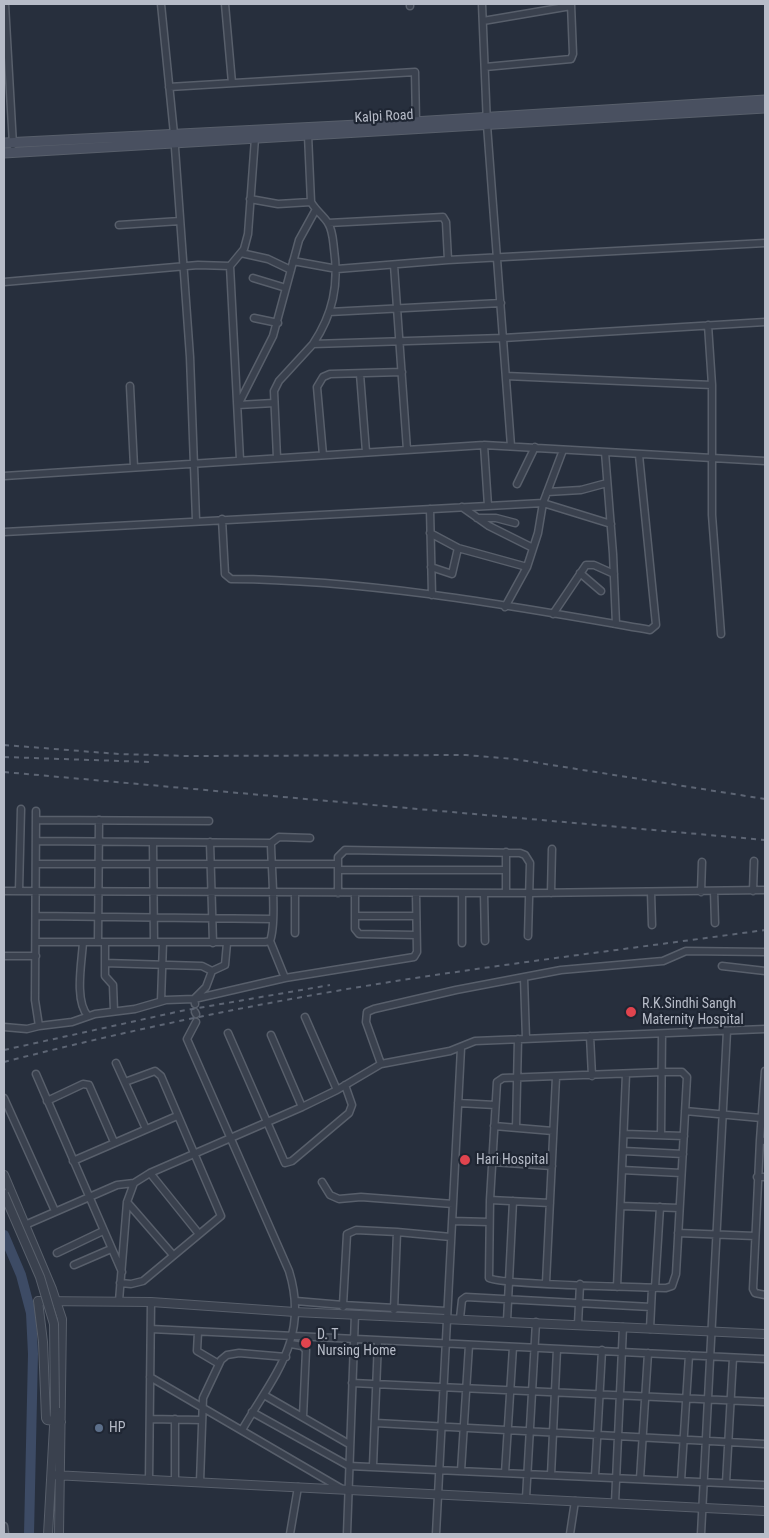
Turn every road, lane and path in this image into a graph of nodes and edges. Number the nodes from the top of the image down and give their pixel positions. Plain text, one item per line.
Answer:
1 (5, 4) edge
2 (161, 4) edge
3 (225, 4) edge
4 (482, 4) edge
5 (571, 5) edge
6 (483, 20) junction
7 (485, 67) junction
8 (232, 83) junction
9 (169, 87) junction
10 (765, 100) edge
11 (765, 108) edge
12 (581, 115) junction
13 (488, 121) junction
14 (416, 122) junction
15 (174, 134) junction
16 (308, 135) junction
17 (255, 138) junction
18 (174, 144) junction
19 (8, 148) edge
20 (250, 199) junction
21 (312, 202) junction
22 (316, 211) junction
23 (180, 221) junction
24 (328, 223) junction
25 (120, 226) dead end
26 (765, 243) edge
27 (241, 253) junction
28 (498, 257) junction
29 (448, 260) junction
30 (293, 261) junction
31 (394, 265) junction
32 (230, 266) junction
33 (182, 267) junction
34 (337, 269) junction
35 (291, 270) junction
36 (253, 278) dead end
37 (4, 282) edge
38 (286, 288) junction
39 (500, 303) junction
40 (398, 310) junction
41 (329, 312) junction
42 (254, 318) dead end
43 (765, 322) edge
44 (278, 323) junction
45 (708, 325) junction
46 (503, 338) junction
47 (400, 342) junction
48 (313, 344) junction
49 (402, 372) junction
50 (360, 374) junction
51 (506, 376) junction
52 (712, 385) junction
53 (130, 386) dead end
54 (274, 403) junction
55 (238, 405) junction
56 (484, 445) junction
57 (511, 446) junction
58 (535, 448) junction
59 (407, 450) junction
60 (563, 450) junction
61 (366, 452) junction
62 (605, 452) junction
63 (322, 455) junction
64 (639, 455) junction
65 (277, 458) junction
66 (713, 458) junction
67 (240, 460) junction
68 (765, 461) edge
69 (195, 464) junction
70 (134, 467) junction
71 (4, 476) edge
72 (608, 483) junction
73 (516, 484) dead end
74 (547, 492) junction
75 (543, 503) junction
76 (488, 506) junction
77 (462, 507) junction
78 (430, 509) junction
79 (476, 518) junction
80 (222, 519) junction
81 (196, 520) junction
82 (515, 523) dead end
83 (611, 524) junction
84 (4, 532) edge
85 (430, 533) junction
86 (458, 548) junction
87 (533, 548) junction
88 (431, 567) junction
89 (527, 567) junction
90 (580, 573) junction
91 (614, 574) junction
92 (600, 591) dead end
93 (432, 595) junction
94 (505, 607) junction
95 (553, 614) junction
96 (616, 624) junction
97 (721, 634) dead end
98 (21, 809) dead end
99 (36, 811) dead end
100 (37, 820) junction
101 (99, 820) junction
102 (209, 821) dead end
103 (310, 838) dead end
104 (37, 841) junction
105 (98, 842) junction
106 (153, 842) junction
107 (210, 842) junction
108 (271, 842) junction
109 (552, 849) dead end
110 (506, 852) junction
111 (754, 861) dead end
112 (702, 862) dead end
113 (37, 864) junction
114 (154, 864) junction
115 (211, 864) junction
116 (98, 865) junction
117 (271, 865) junction
118 (338, 867) junction
119 (506, 870) junction
120 (765, 890) edge
121 (19, 891) junction
122 (37, 891) junction
123 (714, 891) junction
124 (753, 891) junction
125 (4, 892) edge
126 (98, 892) junction
127 (651, 892) junction
128 (701, 892) junction
129 (154, 893) junction
130 (212, 893) junction
131 (272, 893) junction
132 (295, 893) junction
133 (338, 893) junction
134 (355, 893) junction
135 (416, 893) junction
136 (462, 893) junction
137 (484, 893) junction
138 (506, 893) junction
139 (530, 893) junction
140 (551, 893) junction
141 (37, 916) junction
142 (355, 916) junction
143 (416, 916) junction
144 (98, 918) junction
145 (154, 918) junction
146 (212, 918) junction
147 (272, 919) junction
148 (715, 923) dead end
149 (652, 925) dead end
150 (295, 933) dead end
151 (416, 935) junction
152 (528, 936) dead end
153 (270, 941) junction
154 (484, 941) dead end
155 (37, 942) junction
156 (83, 942) junction
157 (101, 942) junction
158 (154, 942) junction
159 (163, 942) junction
160 (212, 943) junction
161 (227, 943) junction
162 (462, 943) dead end
163 (765, 952) edge
164 (4, 956) edge
165 (36, 956) junction
166 (105, 963) junction
167 (162, 964) junction
168 (722, 966) dead end
169 (765, 970) edge
170 (212, 971) junction
171 (285, 978) junction
172 (524, 978) junction
173 (161, 1001) junction
174 (195, 1002) junction
175 (114, 1011) junction
176 (88, 1016) junction
177 (305, 1017) dead end
178 (196, 1022) dead end
179 (39, 1026) junction
180 (4, 1027) edge
181 (765, 1029) edge
182 (726, 1031) junction
183 (228, 1033) dead end
184 (662, 1034) junction
185 (271, 1035) dead end
186 (590, 1036) junction
187 (526, 1039) junction
188 (518, 1040) junction
189 (461, 1048) junction
190 (116, 1063) dead end
191 (381, 1064) junction
192 (765, 1071) edge
193 (663, 1072) junction
194 (36, 1074) dead end
195 (626, 1074) junction
196 (592, 1076) junction
197 (556, 1077) junction
198 (518, 1078) junction
199 (125, 1082) junction
200 (345, 1085) junction
201 (337, 1090) junction
202 (4, 1098) edge
203 (47, 1101) junction
204 (458, 1103) junction
205 (495, 1105) junction
206 (302, 1107) junction
207 (685, 1111) junction
208 (177, 1116) junction
209 (723, 1116) junction
210 (761, 1118) junction
211 (266, 1122) junction
212 (494, 1126) junction
213 (516, 1128) junction
214 (146, 1129) junction
215 (553, 1131) junction
216 (625, 1134) junction
217 (662, 1136) junction
218 (684, 1136) junction
219 (231, 1138) junction
220 (763, 1141) edge
221 (114, 1142) junction
222 (624, 1151) junction
223 (194, 1154) junction
224 (682, 1154) junction
225 (73, 1161) junction
226 (492, 1162) junction
227 (552, 1166) junction
228 (622, 1170) junction
229 (150, 1173) junction
230 (681, 1173) junction
231 (4, 1175) edge
232 (757, 1177) junction
233 (765, 1177) edge
234 (322, 1182) dead end
235 (134, 1183) junction
236 (4, 1194) edge
237 (89, 1196) junction
238 (490, 1200) junction
239 (513, 1201) junction
240 (127, 1202) junction
241 (550, 1203) junction
242 (453, 1204) junction
243 (621, 1206) junction
244 (660, 1208) junction
245 (680, 1208) junction
246 (56, 1211) junction
247 (756, 1216) junction
248 (765, 1216) edge
249 (452, 1221) junction
250 (489, 1222) junction
251 (25, 1225) junction
252 (103, 1232) junction
253 (397, 1232) junction
254 (678, 1233) junction
255 (199, 1234) junction
256 (718, 1235) junction
257 (755, 1236) junction
258 (451, 1237) junction
259 (111, 1250) junction
260 (57, 1253) dead end
261 (173, 1255) junction
262 (74, 1265) dead end
263 (122, 1272) junction
264 (509, 1282) junction
265 (120, 1283) junction
266 (546, 1283) junction
267 (580, 1284) junction
268 (616, 1287) junction
269 (653, 1288) junction
270 (765, 1295) edge
271 (57, 1300) junction
272 (508, 1300) junction
273 (120, 1301) junction
274 (296, 1301) junction
275 (151, 1302) junction
276 (579, 1304) junction
277 (651, 1307) junction
278 (343, 1309) junction
279 (295, 1312) junction
280 (394, 1312) junction
281 (355, 1314) junction
282 (446, 1314) junction
283 (460, 1318) junction
284 (507, 1321) junction
285 (536, 1322) junction
286 (578, 1324) junction
287 (623, 1327) junction
288 (151, 1329) junction
289 (650, 1329) junction
290 (198, 1332) junction
291 (712, 1332) junction
292 (765, 1334) edge
293 (292, 1335) junction
294 (354, 1340) junction
295 (378, 1340) junction
296 (445, 1343) junction
297 (291, 1344) junction
298 (469, 1345) junction
299 (513, 1347) junction
300 (535, 1348) junction
301 (557, 1349) junction
302 (602, 1350) junction
303 (622, 1351) junction
304 (648, 1353) junction
305 (689, 1355) junction
306 (710, 1357) junction
307 (286, 1358) junction
308 (733, 1358) junction
309 (765, 1359) edge
310 (219, 1364) junction
311 (150, 1377) junction
312 (352, 1382) junction
313 (377, 1384) junction
314 (443, 1387) junction
315 (467, 1388) junction
316 (509, 1390) junction
317 (532, 1391) junction
318 (555, 1392) junction
319 (600, 1394) junction
320 (620, 1394) junction
321 (264, 1395) junction
322 (645, 1396) junction
323 (686, 1398) junction
324 (708, 1399) junction
325 (732, 1400) junction
326 (765, 1402) edge
327 (202, 1406) junction
328 (252, 1412) junction
329 (303, 1417) junction
330 (150, 1419) junction
331 (175, 1419) junction
332 (201, 1420) junction
333 (58, 1422) junction
334 (376, 1423) junction
335 (442, 1426) junction
336 (465, 1428) junction
337 (242, 1430) junction
338 (507, 1430) junction
339 (530, 1431) junction
340 (553, 1432) junction
341 (597, 1434) junction
342 (618, 1436) junction
343 (642, 1438) junction
344 (683, 1440) junction
345 (707, 1442) junction
346 (730, 1442) junction
347 (349, 1444) junction
348 (765, 1444) edge
349 (349, 1466) junction
350 (373, 1466) junction
351 (439, 1470) junction
352 (462, 1470) junction
353 (505, 1473) junction
354 (528, 1474) junction
355 (551, 1474) junction
356 (57, 1475) junction
357 (595, 1476) junction
358 (616, 1478) junction
359 (640, 1479) junction
360 (148, 1480) junction
361 (681, 1481) junction
362 (175, 1482) junction
363 (200, 1482) junction
364 (705, 1482) junction
365 (726, 1483) junction
366 (765, 1485) edge
367 (298, 1487) junction
368 (346, 1489) junction
369 (438, 1495) junction
370 (526, 1498) junction
371 (575, 1501) junction
372 (615, 1503) junction
373 (703, 1508) junction
374 (765, 1511) edge
375 (4, 1526) edge
376 (5, 1534) edge
377 (48, 1534) edge
378 (59, 1534) edge
379 (290, 1534) edge
380 (347, 1534) edge
381 (436, 1534) edge
382 (570, 1534) edge
383 (701, 1534) edge

1 - 19 street
2 - 9 street
3 - 8 street
4 - 6 street
5 - 6 street
5 - 7 street
6 - 7 street
7 - 13 street
8 - 9 street
8 - 14 street
9 - 15 street
10 - 12 main road, Kalpi Road
11 - 12 main road, Kalpi Road
12 - 13 main road, Kalpi Road
13 - 14 main road, Kalpi Road
13 - 16 main road, Kalpi Road
13 - 28 street
14 - 15 main road, Kalpi Road
15 - 18 street
15 - 19 main road, Kalpi Road
16 - 17 main road, Kalpi Road
16 - 21 street
17 - 18 main road, Kalpi Road
17 - 20 street
18 - 19 main road, Kalpi Road
18 - 23 street
20 - 21 street
20 - 27 street
21 - 22 street
22 - 24 street
22 - 30 street
23 - 25 street
23 - 33 street
24 - 29 street
24 - 34 street
26 - 28 street
27 - 32 street
27 - 35 street
28 - 29 street
28 - 39 street
29 - 31 street
30 - 34 street
30 - 35 street
31 - 34 street
31 - 40 street
32 - 33 street
32 - 55 street
33 - 37 street
33 - 69 street
34 - 41 street
35 - 38 street
36 - 38 street
38 - 44 street
39 - 40 street
39 - 46 street
40 - 41 street
40 - 47 street
41 - 48 street
42 - 44 street
43 - 45 street
44 - 55 street
45 - 46 street
45 - 52 street
46 - 47 street
46 - 51 street
47 - 48 street
47 - 49 street
48 - 54 street
49 - 50 street
49 - 59 street
50 - 61 street
50 - 63 street
51 - 52 street
51 - 57 street
52 - 66 street
53 - 70 street
54 - 55 street
54 - 65 street
55 - 67 street
56 - 57 street
56 - 59 street
56 - 76 street
57 - 58 street
58 - 60 street
58 - 73 street
59 - 61 street
60 - 62 street
60 - 74 street
61 - 63 street
62 - 64 street
62 - 72 street
63 - 65 street
64 - 66 street
64 - 96 street
65 - 67 street
66 - 68 street
66 - 97 street
67 - 69 street
69 - 70 street
69 - 81 street
70 - 71 street
72 - 74 street
72 - 83 street
74 - 75 street
75 - 76 street
75 - 83 street
75 - 87 street
76 - 77 street
77 - 78 street
77 - 79 street
78 - 80 street
78 - 85 street
79 - 82 street
79 - 87 street
80 - 81 street
80 - 93 street
81 - 84 street
83 - 91 street
85 - 86 street
85 - 88 street
86 - 88 street
86 - 89 street
87 - 89 street
88 - 93 street
89 - 94 street
90 - 91 street
90 - 92 street
90 - 95 street
91 - 96 street
93 - 94 street
94 - 95 street
95 - 96 street
98 - 121 street
99 - 100 street
100 - 101 street
100 - 104 street
101 - 102 street
101 - 105 street
103 - 108 street
104 - 105 street
104 - 113 street
105 - 106 street
105 - 116 street
106 - 107 street
106 - 114 street
107 - 108 street
107 - 115 street
108 - 117 street
109 - 140 street
110 - 118 street
110 - 119 street
110 - 139 street
111 - 124 street
112 - 128 street
113 - 116 street
113 - 122 street
114 - 115 street
114 - 116 street
114 - 129 street
115 - 117 street
115 - 130 street
116 - 126 street
117 - 118 street
117 - 131 street
118 - 119 street
118 - 133 street
119 - 138 street
120 - 124 street
121 - 122 street
121 - 125 street
122 - 126 street
122 - 141 street
123 - 124 street
123 - 128 street
123 - 148 street
126 - 129 street
126 - 144 street
127 - 128 street
127 - 140 street
127 - 149 street
129 - 130 street
129 - 145 street
130 - 131 street
130 - 146 street
131 - 132 street
131 - 147 street
132 - 133 street
132 - 150 street
133 - 134 street
134 - 135 street
134 - 142 street
135 - 136 street
135 - 143 street
136 - 137 street
136 - 162 street
137 - 138 street
137 - 154 street
138 - 139 street
139 - 140 street
139 - 152 street
141 - 144 street
141 - 155 street
142 - 143 street
142 - 151 street
143 - 151 street
144 - 145 street
144 - 157 street
145 - 146 street
145 - 158 street
146 - 147 street
146 - 160 street
147 - 153 street
151 - 171 street
153 - 161 street
153 - 171 street
155 - 156 street
155 - 165 street
156 - 157 street
156 - 176 street
157 - 158 street
157 - 166 street
158 - 159 street
159 - 160 street
159 - 167 street
160 - 161 street
161 - 170 street
163 - 172 street
164 - 165 street
165 - 179 street
166 - 167 street
166 - 175 street
167 - 170 street
167 - 173 street
168 - 169 street
170 - 174 street
171 - 174 street
172 - 187 street
172 - 191 street
173 - 174 street
173 - 175 street
175 - 176 street
176 - 179 street
177 - 201 street
178 - 219 street
179 - 180 street
181 - 182 street
182 - 184 street
182 - 209 street
183 - 211 street
184 - 186 street
184 - 193 street
185 - 206 street
186 - 187 street
186 - 196 street
187 - 188 street
188 - 189 street
188 - 198 street
189 - 191 street
189 - 204 street
190 - 199 street
191 - 200 street
192 - 210 street
193 - 195 street
193 - 207 street
193 - 217 street
194 - 203 street
195 - 196 street
195 - 216 street
196 - 197 street
197 - 198 street
197 - 215 street
198 - 205 street
198 - 213 street
199 - 208 street
199 - 214 street
200 - 201 street
200 - 211 street
201 - 206 street
202 - 246 street
203 - 221 street
203 - 225 street
204 - 205 street
204 - 242 street
205 - 212 street
206 - 211 street
207 - 209 street
207 - 218 street
208 - 214 street
208 - 223 street
209 - 210 street
209 - 256 street
210 - 220 street
211 - 219 street
212 - 213 street
212 - 226 street
213 - 215 street
214 - 221 street
215 - 227 street
216 - 217 street
216 - 222 street
217 - 218 street
218 - 224 street
219 - 223 street
219 - 274 street
220 - 232 street
221 - 225 street
222 - 224 street
222 - 228 street
223 - 229 street
223 - 255 street
224 - 230 street
225 - 237 street
226 - 227 street
226 - 238 street
227 - 241 street
228 - 230 street
228 - 243 street
229 - 235 street
229 - 255 street
230 - 245 street
231 - 251 street
232 - 233 street
232 - 247 street
234 - 242 street
235 - 237 street
235 - 240 street
236 - 333 street, bridge
237 - 246 street
237 - 252 street
238 - 239 street
238 - 250 street
239 - 241 street
239 - 264 street
240 - 261 street
240 - 263 street
241 - 266 street
242 - 249 street
243 - 244 street
243 - 268 street
244 - 245 street
244 - 269 street
245 - 254 street
246 - 251 street
247 - 248 street
247 - 257 street
249 - 250 street
249 - 258 street
250 - 264 street
251 - 271 street
252 - 259 street
252 - 260 street
253 - 258 street
253 - 278 street
253 - 280 street
254 - 256 street
254 - 269 street
255 - 261 street
256 - 257 street
256 - 291 street
257 - 270 street
258 - 282 street
259 - 262 street
259 - 263 street
261 - 265 street
263 - 265 street
264 - 266 street
264 - 272 street
265 - 273 street
266 - 267 street
267 - 268 street
267 - 276 street
268 - 269 street
269 - 277 street
271 - 273 street
271 - 333 street
271 - 333 street
272 - 276 street
272 - 283 street
272 - 284 street
273 - 275 street
274 - 278 street
274 - 279 street
275 - 279 street
275 - 288 street
276 - 277 street
276 - 286 street
277 - 289 street
278 - 279 street
278 - 280 street
278 - 281 street
279 - 293 street
280 - 281 street
280 - 282 street
281 - 294 street
282 - 283 street
282 - 296 street
283 - 284 street
284 - 285 street
285 - 286 street
285 - 300 street
286 - 287 street
287 - 289 street
287 - 303 street
288 - 290 street
288 - 311 street
289 - 291 street
290 - 293 street
290 - 310 street
291 - 292 street
291 - 306 street
293 - 294 street
293 - 297 street
294 - 295 street
294 - 312 street
295 - 296 street
295 - 313 street
296 - 298 street
296 - 314 street
297 - 307 street
297 - 329 street
298 - 299 street
298 - 315 street
299 - 300 street
299 - 316 street
300 - 301 street
300 - 317 street
301 - 302 street
301 - 318 street
302 - 303 street
302 - 319 street
303 - 304 street
303 - 320 street
304 - 305 street
304 - 322 street
305 - 306 street
305 - 323 street
306 - 308 street
306 - 324 street
307 - 310 street
307 - 321 street
308 - 309 street
308 - 325 street
310 - 327 street
311 - 327 street
311 - 330 street
312 - 313 street
312 - 347 street
313 - 314 street
313 - 334 street
314 - 315 street
314 - 335 street
315 - 316 street
315 - 336 street
316 - 317 street
316 - 338 street
317 - 318 street
317 - 339 street
318 - 319 street
318 - 340 street
319 - 320 street
319 - 341 street
320 - 322 street
320 - 342 street
321 - 328 street
321 - 329 street
322 - 323 street
322 - 343 street
323 - 324 street
323 - 344 street
324 - 325 street
324 - 345 street
325 - 326 street
325 - 346 street
327 - 332 street
327 - 337 street
328 - 337 street
328 - 349 street
329 - 347 street
330 - 331 street
330 - 360 street
331 - 332 street
331 - 362 street
332 - 363 street
333 - 356 street
334 - 335 street
334 - 350 street
335 - 336 street
335 - 351 street
336 - 338 street
336 - 352 street
337 - 368 street
338 - 339 street
338 - 353 street
339 - 340 street
339 - 354 street
340 - 341 street
340 - 355 street
341 - 342 street
341 - 357 street
342 - 343 street
342 - 358 street
343 - 344 street
343 - 359 street
344 - 345 street
344 - 361 street
345 - 346 street
345 - 364 street
346 - 348 street
346 - 365 street
347 - 349 street
349 - 350 street
349 - 368 street
350 - 351 street
351 - 352 street
351 - 369 street
352 - 353 street
353 - 354 street
354 - 355 street
354 - 370 street
355 - 357 street
356 - 360 street
356 - 377 street
356 - 378 street
357 - 358 street
358 - 359 street
358 - 372 street
359 - 361 street
360 - 362 street
361 - 364 street
362 - 363 street
363 - 367 street
364 - 365 street
364 - 373 street
365 - 366 street
367 - 368 street
367 - 379 street
368 - 369 street
368 - 380 street
369 - 370 street
369 - 381 street
370 - 371 street
371 - 372 street
371 - 382 street
372 - 373 street
373 - 374 street
373 - 383 street
375 - 376 street

